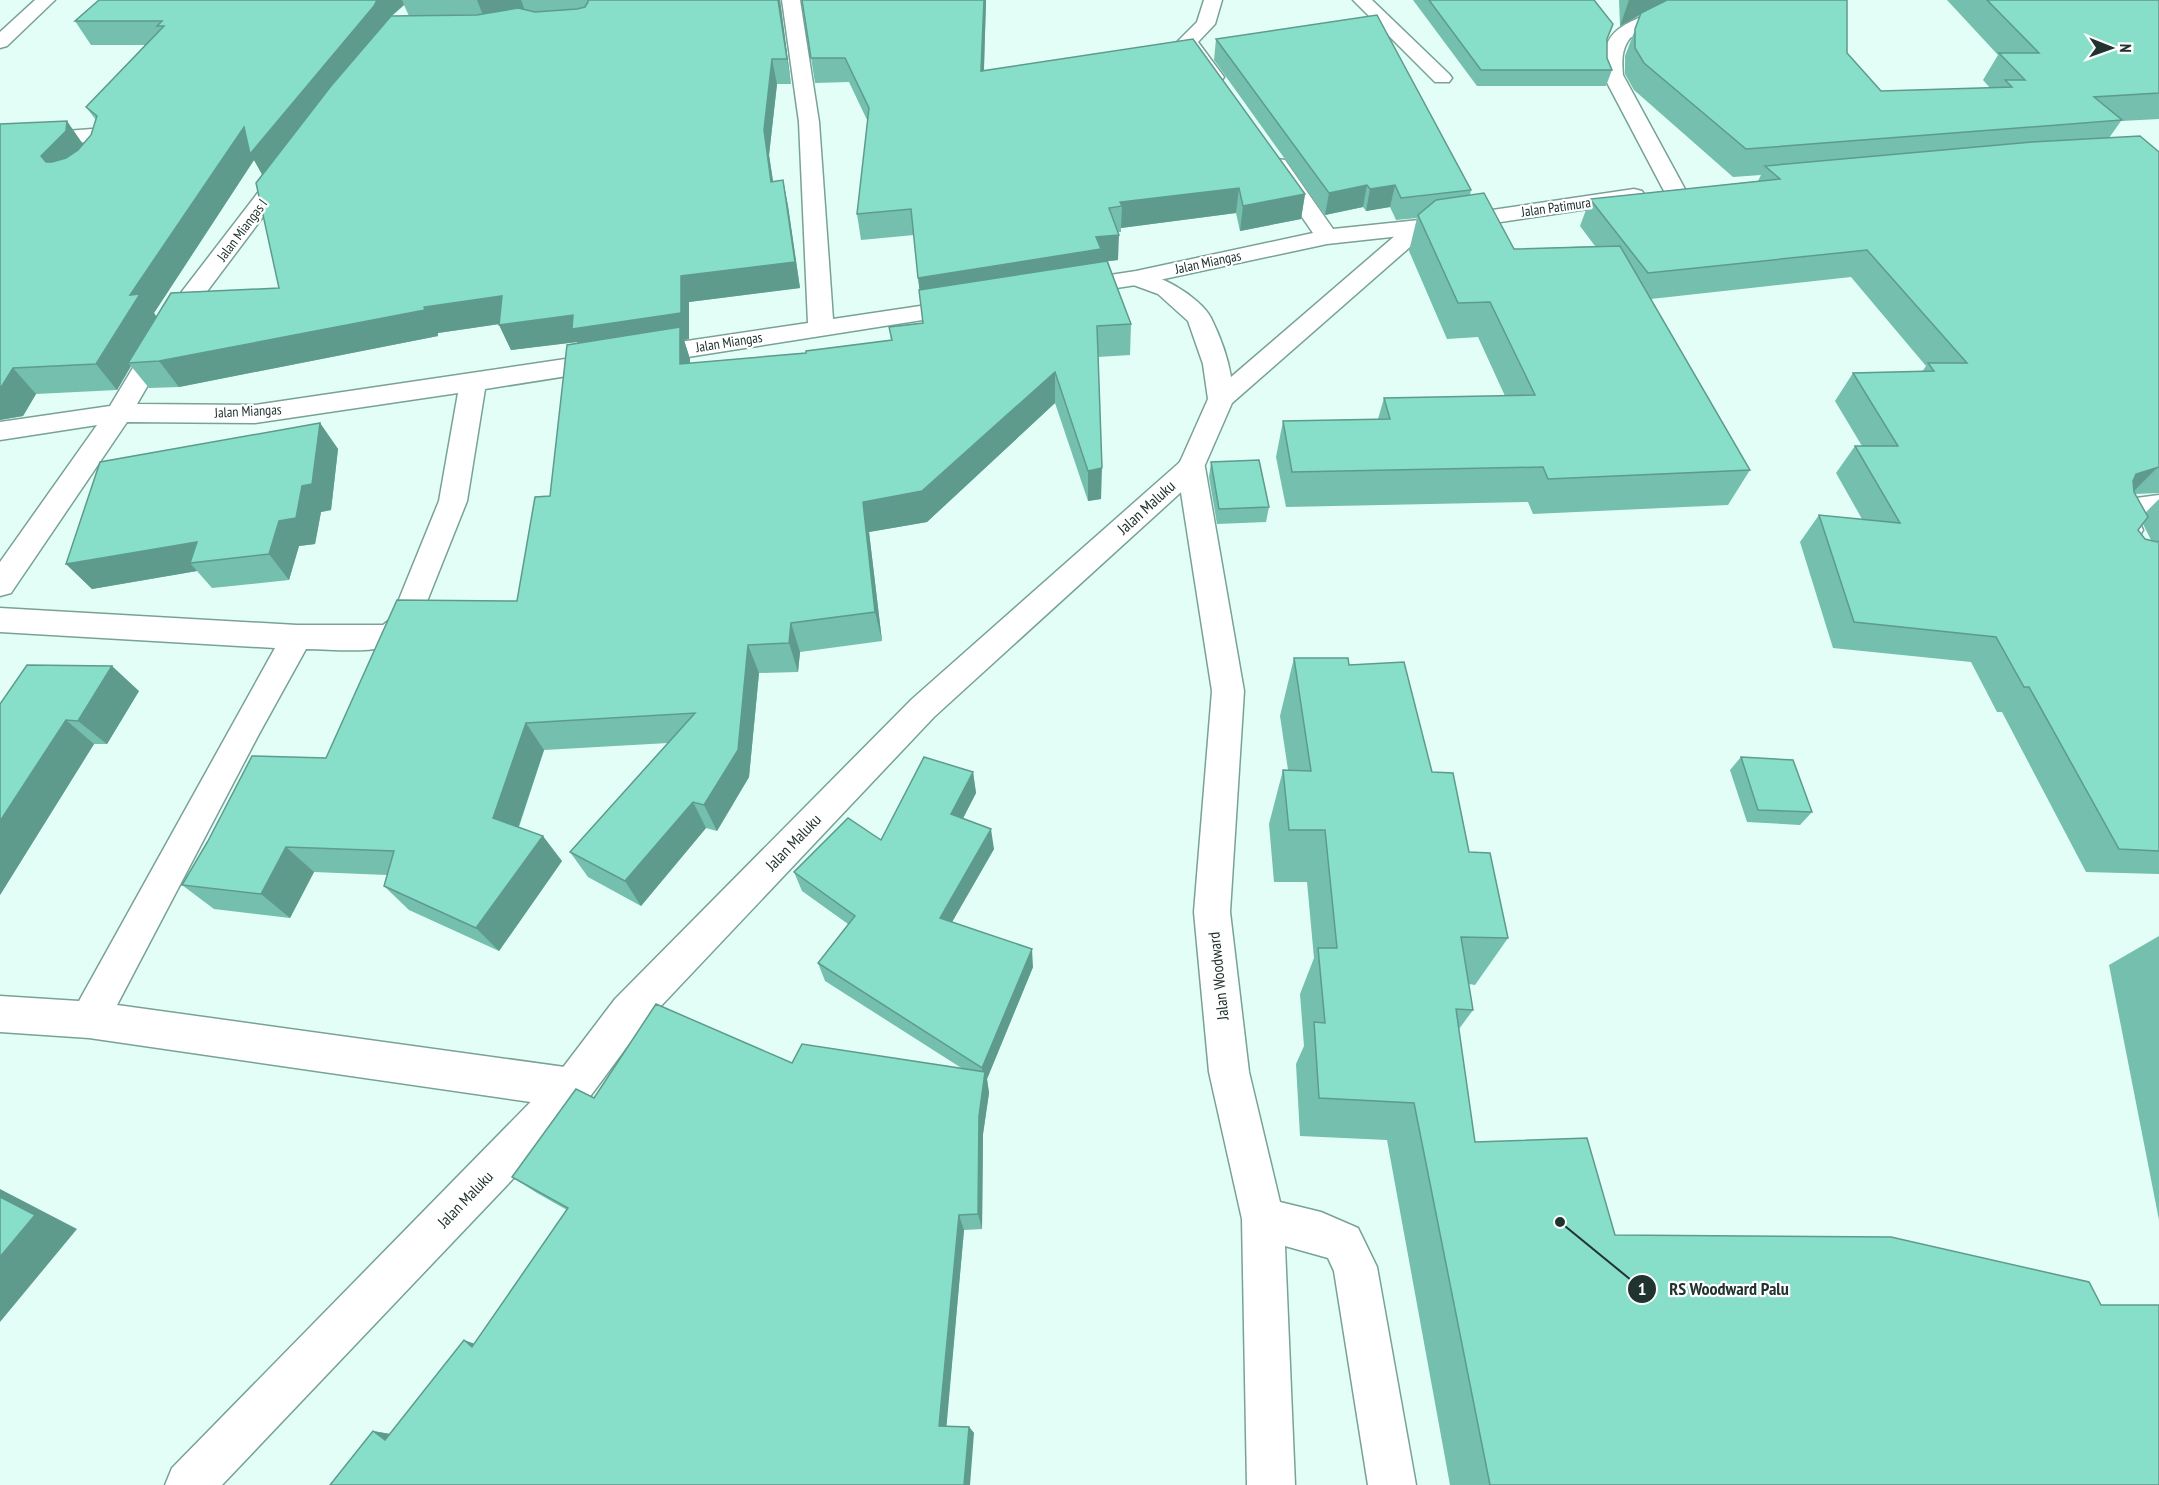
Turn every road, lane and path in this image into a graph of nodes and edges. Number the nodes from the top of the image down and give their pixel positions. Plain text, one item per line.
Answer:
1 (46, 0) edge
2 (791, 0) edge
3 (1213, 0) edge
4 (1362, 0) edge
5 (1684, 0) edge
6 (1188, 41) junction
7 (0, 42) edge
8 (1166, 44) edge
9 (1442, 78) dead end
10 (1227, 94) edge
11 (0, 142) edge
12 (1266, 147) edge
13 (299, 154) edge
14 (74, 180) edge
15 (1699, 189) edge
16 (1675, 191) junction
17 (1419, 226) junction
18 (1327, 237) junction
19 (1136, 278) junction
20 (1044, 293) edge
21 (986, 303) edge
22 (821, 328) junction
23 (473, 383) junction
24 (1221, 399) junction
25 (119, 413) junction
26 (0, 431) edge
27 (1191, 466) junction
28 (2159, 505) edge
29 (2128, 555) edge
30 (0, 585) edge
31 (0, 620) edge
32 (297, 637) junction
33 (0, 1014) edge
34 (89, 1020) junction
35 (572, 1088) junction
36 (1263, 1219) junction
37 (189, 1485) edge
38 (1271, 1485) edge
39 (1392, 1485) edge

1 - 7 street
2 - 22 street
3 - 6 street
4 - 9 street
5 - 16 street
6 - 8 street
6 - 10 street
11 - 14 street
12 - 18 street
13 - 25 street, Jalan Miangas I
15 - 16 street, Jalan Patimura
16 - 17 street, Jalan Patimura
17 - 18 street, Jalan Miangas
17 - 24 street, Jalan Maluku
18 - 19 street, Jalan Miangas
19 - 20 street, Jalan Miangas
19 - 24 street
21 - 22 street, Jalan Miangas
22 - 23 street, Jalan Miangas
23 - 25 street, Jalan Miangas
23 - 32 street
24 - 27 street, Jalan Maluku
25 - 26 street, Jalan Miangas
25 - 30 street, Jalan Miangas I
27 - 35 street, Jalan Maluku
27 - 36 street, Jalan Woodward
28 - 29 street
31 - 32 street
32 - 34 street
33 - 34 street
34 - 35 street
35 - 37 street, Jalan Maluku
36 - 38 street, Jalan Woodward
36 - 39 street

